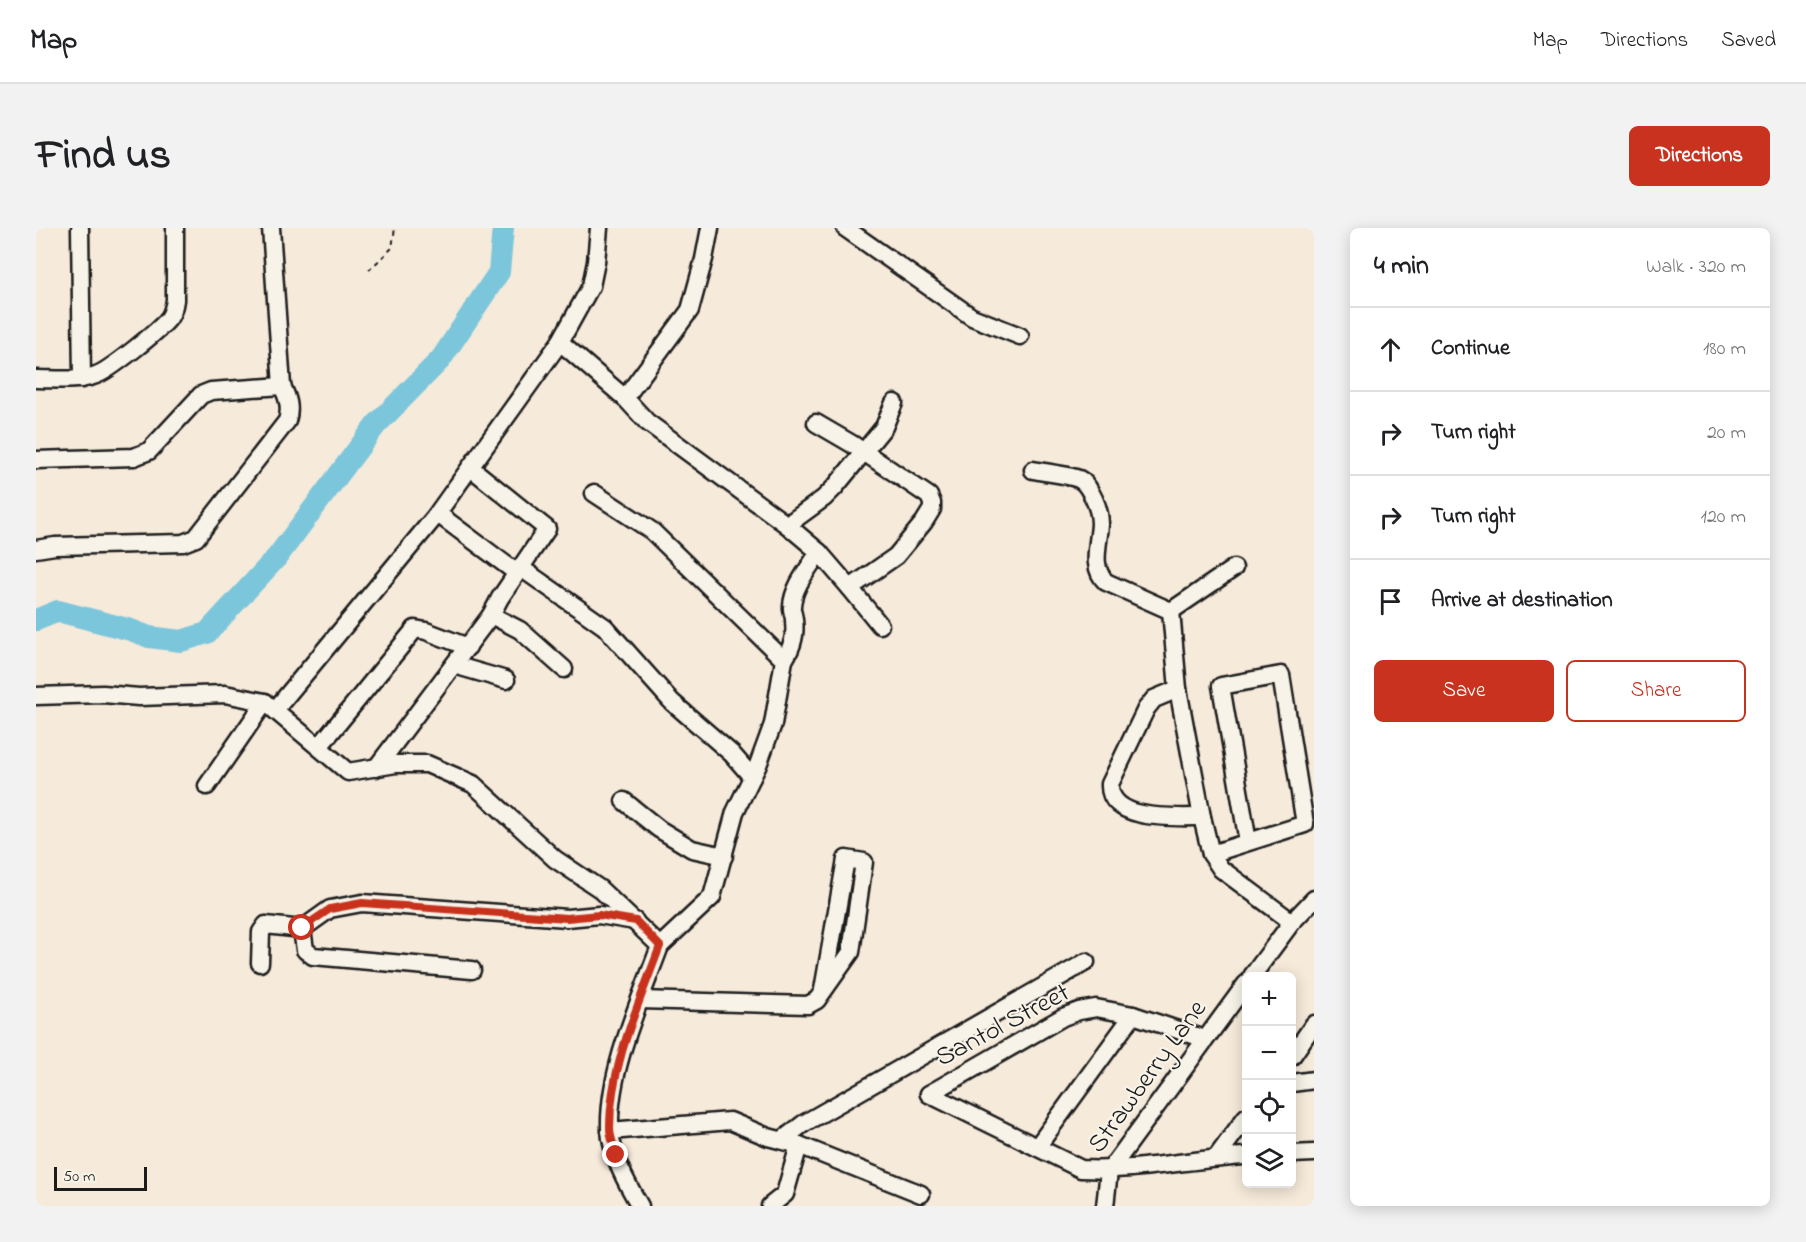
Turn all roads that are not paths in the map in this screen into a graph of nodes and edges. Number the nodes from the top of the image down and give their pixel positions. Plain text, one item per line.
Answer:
1 (80, 228) edge
2 (175, 228) edge
3 (271, 228) edge
4 (599, 228) edge
5 (710, 228) edge
6 (845, 228) edge
7 (1020, 336) dead end
8 (560, 342) junction
9 (36, 379) edge
10 (82, 379) junction
11 (282, 386) junction
12 (625, 398) junction
13 (894, 403) dead end
14 (816, 423) dead end
15 (864, 452) junction
16 (36, 460) edge
17 (471, 468) junction
18 (1033, 470) dead end
19 (594, 493) dead end
20 (438, 514) junction
21 (787, 525) junction
22 (36, 549) edge
23 (819, 552) junction
24 (1234, 568) dead end
25 (519, 571) junction
26 (850, 588) junction
27 (1171, 611) junction
28 (491, 615) junction
29 (880, 625) dead end
30 (468, 647) junction
31 (784, 660) junction
32 (454, 665) junction
33 (564, 669) dead end
34 (506, 680) dead end
35 (1178, 689) junction
36 (36, 696) edge
37 (270, 706) junction
38 (319, 747) junction
39 (376, 768) junction
40 (752, 777) junction
41 (207, 786) dead end
42 (624, 801) dead end
43 (1202, 817) junction
44 (1248, 842) junction
45 (1211, 854) junction
46 (724, 856) junction
47 (1314, 899) edge
48 (636, 921) junction
49 (1292, 922) junction
50 (302, 928) junction
51 (660, 946) junction
52 (1086, 962) dead end
53 (260, 963) dead end
54 (472, 970) dead end
55 (1255, 972) edge
56 (1242, 989) edge
57 (823, 990) junction
58 (641, 1000) junction
59 (1133, 1016) junction
60 (1314, 1024) edge
61 (1205, 1039) junction
62 (1296, 1050) edge
63 (1314, 1080) edge
64 (1296, 1082) edge
65 (1242, 1122) edge
66 (610, 1131) junction
67 (790, 1143) junction
68 (1037, 1147) junction
69 (1314, 1153) edge
70 (1296, 1154) edge
71 (1242, 1156) edge
72 (1216, 1158) junction
73 (1108, 1171) junction
74 (921, 1194) dead end
75 (640, 1206) edge
76 (770, 1206) edge
77 (1105, 1206) edge

1 - 10 street
2 - 10 street
3 - 11 street
4 - 8 street
5 - 12 street
6 - 7 street
8 - 12 street
8 - 17 street
9 - 10 street
11 - 16 street
11 - 22 street
12 - 21 street
13 - 15 street
14 - 15 street
15 - 21 street
15 - 26 street
17 - 20 street
17 - 25 street
18 - 27 street
19 - 31 street
20 - 25 street
20 - 37 street
21 - 23 street
23 - 26 street
23 - 31 street
24 - 27 street
25 - 28 street
25 - 40 street
26 - 29 street
27 - 35 street
28 - 30 street
28 - 33 street
30 - 32 street
30 - 38 street
31 - 40 street
32 - 34 street
32 - 39 street
35 - 43 street
35 - 43 street
36 - 37 street
37 - 38 street
37 - 41 street
38 - 39 street
39 - 48 street
40 - 46 street
42 - 46 street
43 - 45 street
44 - 44 street
44 - 45 street
45 - 49 street
46 - 51 street
47 - 49 street
48 - 50 street
48 - 51 street
49 - 55 street
50 - 53 street
50 - 54 street
51 - 58 street
52 - 67 street
56 - 61 street, Strawberry Lane
57 - 57 street
57 - 58 street
58 - 66 street
59 - 61 street, Santol Street
59 - 68 street
59 - 68 street, Santol Street
60 - 62 street
61 - 73 street, Strawberry Lane
63 - 64 street
65 - 72 street
66 - 67 street
66 - 75 street
67 - 74 street
67 - 76 street
68 - 73 street
69 - 70 street
71 - 72 street
72 - 73 street
73 - 77 street, Strawberry Lane

